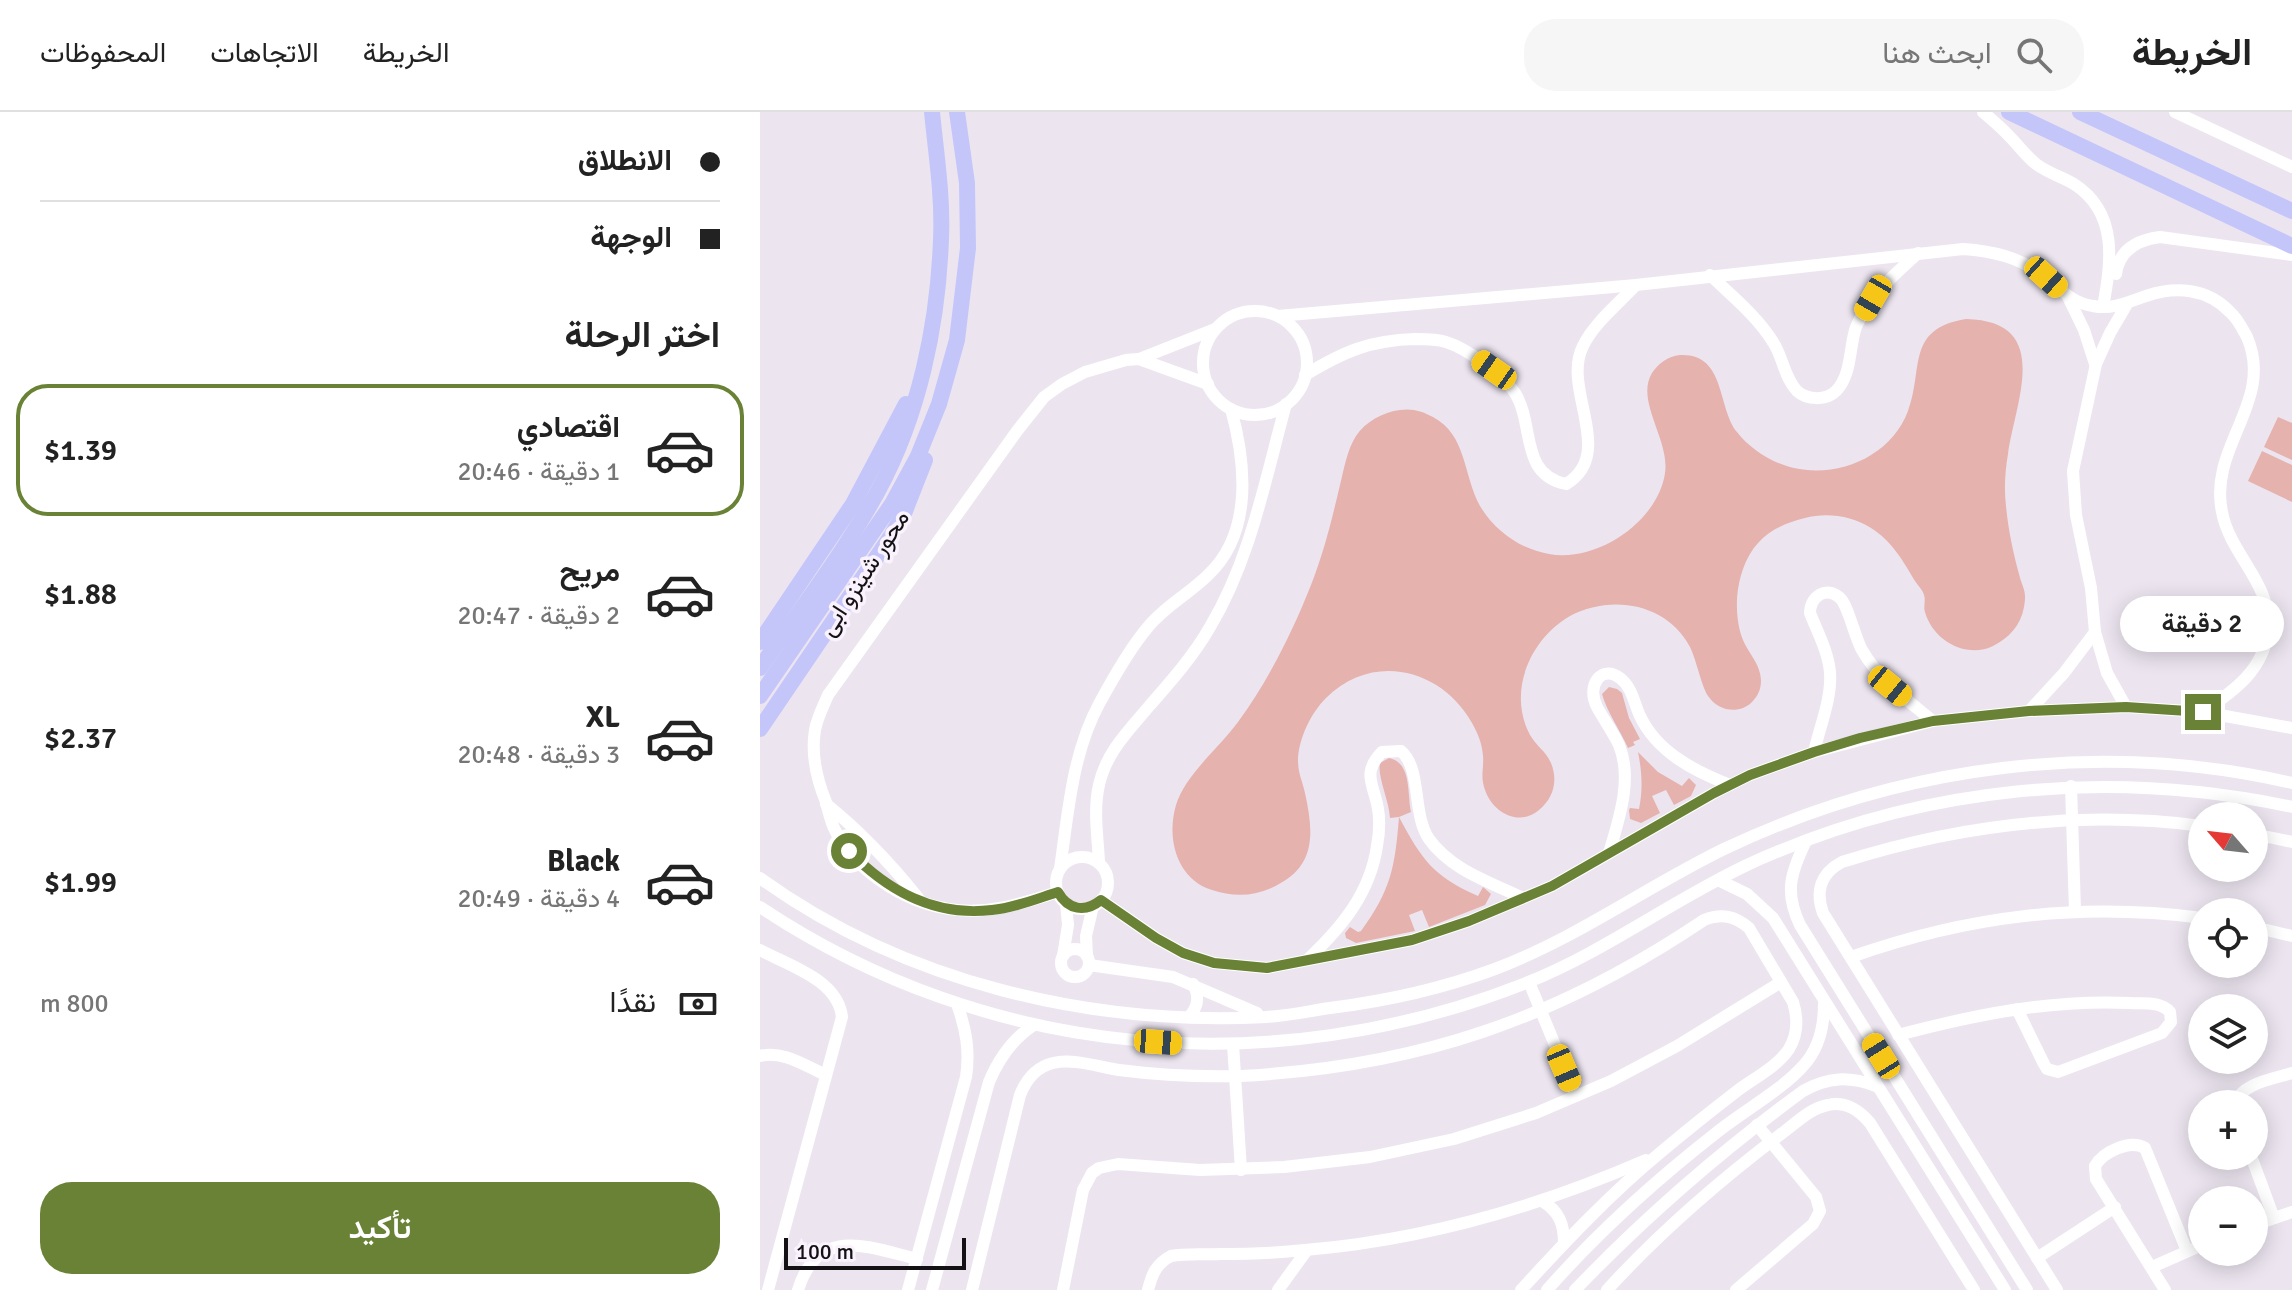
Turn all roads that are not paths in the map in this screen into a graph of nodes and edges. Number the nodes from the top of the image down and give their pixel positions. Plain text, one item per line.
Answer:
1 (929, 112) edge
2 (957, 112) edge
3 (964, 112) edge
4 (1983, 112) edge
5 (2009, 112) edge
6 (2080, 112) edge
7 (2175, 112) edge
8 (960, 131) junction
9 (2292, 167) edge
10 (2292, 211) edge
11 (2292, 246) edge
12 (1918, 253) junction
13 (2116, 255) junction
14 (2292, 255) edge
15 (1710, 275) junction
16 (1636, 285) junction
17 (2068, 297) junction
18 (2127, 304) junction
19 (2107, 307) junction
20 (1278, 316) junction
21 (1215, 329) junction
22 (1139, 359) junction
23 (2096, 364) junction
24 (922, 374) junction
25 (1305, 375) junction
26 (1208, 384) junction
27 (939, 404) junction
28 (1286, 404) junction
29 (1231, 409) junction
30 (854, 546) junction
31 (2095, 632) junction
32 (760, 642) edge
33 (760, 668) edge
34 (760, 696) edge
35 (2126, 707) junction
36 (2029, 711) junction
37 (2203, 712) junction
38 (1933, 721) junction
39 (2292, 728) edge
40 (760, 729) edge
41 (1814, 752) junction
42 (1942, 777) junction
43 (2292, 783) edge
44 (1730, 785) junction
45 (2071, 786) junction
46 (1947, 801) junction
47 (826, 804) junction
48 (2292, 807) edge
49 (2073, 820) junction
50 (2188, 825) edge
51 (2268, 837) edge
52 (1806, 841) junction
53 (2292, 842) edge
54 (1609, 853) junction
55 (1099, 863) junction
56 (1060, 869) junction
57 (760, 878) edge
58 (1718, 880) junction
59 (1058, 892) junction
60 (1639, 896) junction
61 (1523, 898) junction
62 (921, 902) junction
63 (1097, 903) junction
64 (1066, 904) junction
65 (760, 907) edge
66 (2075, 911) junction
67 (2188, 917) edge
68 (1650, 919) junction
69 (2268, 930) edge
70 (2292, 936) edge
71 (873, 944) junction
72 (760, 950) edge
73 (1063, 956) junction
74 (1851, 957) junction
75 (1307, 960) junction
76 (1088, 961) junction
77 (863, 966) junction
78 (937, 971) junction
79 (1529, 982) junction
80 (1781, 982) junction
81 (1193, 984) junction
82 (928, 994) junction
83 (1824, 1001) junction
84 (957, 1004) junction
85 (2017, 1009) junction
86 (1540, 1011) junction
87 (1189, 1017) junction
88 (1267, 1017) junction
89 (1034, 1025) junction
90 (1898, 1035) junction
91 (1233, 1044) junction
92 (760, 1056) edge
93 (2292, 1073) edge
94 (826, 1075) junction
95 (1236, 1076) junction
96 (1876, 1086) junction
97 (963, 1089) junction
98 (2244, 1090) edge
99 (986, 1095) junction
100 (1576, 1096) junction
101 (1757, 1125) junction
102 (1771, 1142) junction
103 (1657, 1155) junction
104 (1241, 1170) junction
105 (2256, 1170) edge
106 (1542, 1201) junction
107 (2115, 1207) junction
108 (2292, 1212) edge
109 (2274, 1218) junction
110 (2268, 1220) edge
111 (1564, 1243) junction
112 (1307, 1250) junction
113 (2187, 1251) joint
114 (2037, 1258) junction
115 (917, 1259) junction
116 (2152, 1267) junction
117 (1999, 1288) edge
118 (768, 1290) edge
119 (798, 1290) edge
120 (908, 1290) edge
121 (932, 1290) edge
122 (972, 1290) edge
123 (1063, 1290) edge
124 (1148, 1290) edge
125 (1278, 1290) edge
126 (1521, 1290) edge
127 (1547, 1290) edge
128 (1575, 1290) edge
129 (1607, 1290) edge
130 (1736, 1290) edge
131 (1974, 1290) edge
132 (2027, 1290) edge
133 (2057, 1290) edge
134 (2165, 1290) edge

1 - 24 main road, محور شينزو ابى
2 - 8 main road, محور شينزو ابى
3 - 8 main road, محور شينزو ابى
4 - 13 street
5 - 11 main road
6 - 10 main road
7 - 9 street
8 - 27 main road, محور شينزو ابى
12 - 15 street
12 - 15 street
12 - 17 street
13 - 14 street
13 - 19 street
15 - 16 street
16 - 20 street
16 - 25 street
17 - 19 street
17 - 23 street
18 - 19 street
18 - 23 street
18 - 37 street
20 - 21 street
20 - 25 street
21 - 22 street
21 - 26 street
22 - 26 street
22 - 47 street
23 - 31 street
24 - 30 main road, محور شينزو ابى
24 - 32 main road, محور شينزو ابى
25 - 28 street
26 - 29 street
27 - 30 main road, محور شينزو ابى
27 - 40 main road, محور شينزو ابى
28 - 29 street
28 - 55 street
29 - 56 street
30 - 33 main road, محور شينزو ابى
30 - 34 main road, محور شينزو ابى
31 - 35 street
31 - 36 street
35 - 36 street
35 - 37 street
36 - 38 street
37 - 39 street
38 - 41 street
38 - 41 street
41 - 44 street
42 - 43 street
42 - 46 street
42 - 60 street
44 - 54 street
44 - 54 street
45 - 46 street
45 - 48 street
45 - 49 street
46 - 52 street
47 - 62 street
47 - 62 street
49 - 50 street
49 - 66 street
49 - 74 street
51 - 53 street
52 - 58 street
52 - 132 street
54 - 61 street
55 - 56 street
55 - 63 street
56 - 59 street
57 - 71 street
58 - 68 street
58 - 83 street
59 - 62 street
59 - 64 street
60 - 68 street
60 - 88 street
61 - 75 street
61 - 75 street
63 - 64 street
63 - 75 street
63 - 76 street
64 - 73 street
65 - 77 street
66 - 67 street
66 - 74 street
68 - 79 street
69 - 70 street
71 - 77 street
71 - 78 street
72 - 94 street
73 - 76 street
73 - 76 street
74 - 90 street
76 - 81 street
77 - 82 street
78 - 82 street
78 - 87 street
79 - 86 street
79 - 91 street
80 - 86 street
80 - 100 street
80 - 103 street
81 - 87 street
81 - 88 street
82 - 84 street
83 - 96 street
83 - 127 street
84 - 89 street
84 - 97 street
85 - 85 street
85 - 90 street
86 - 95 street
86 - 100 street
87 - 88 street
89 - 91 street
89 - 99 street
90 - 114 street
91 - 95 street
92 - 94 street
93 - 98 street
94 - 118 street
95 - 104 street
95 - 122 street
96 - 101 street
96 - 117 street
97 - 99 street
97 - 115 street
99 - 121 street
100 - 104 street
101 - 102 street
101 - 128 street
102 - 129 street
102 - 130 street
102 - 131 street
103 - 106 street
103 - 111 street
104 - 123 street
105 - 109 street
106 - 111 street
106 - 112 street
107 - 113 street
107 - 114 street
107 - 116 street
108 - 109 street
109 - 110 street
111 - 126 street
112 - 124 street
112 - 125 street
113 - 116 street
114 - 133 street
115 - 119 street
115 - 120 street
116 - 134 street

